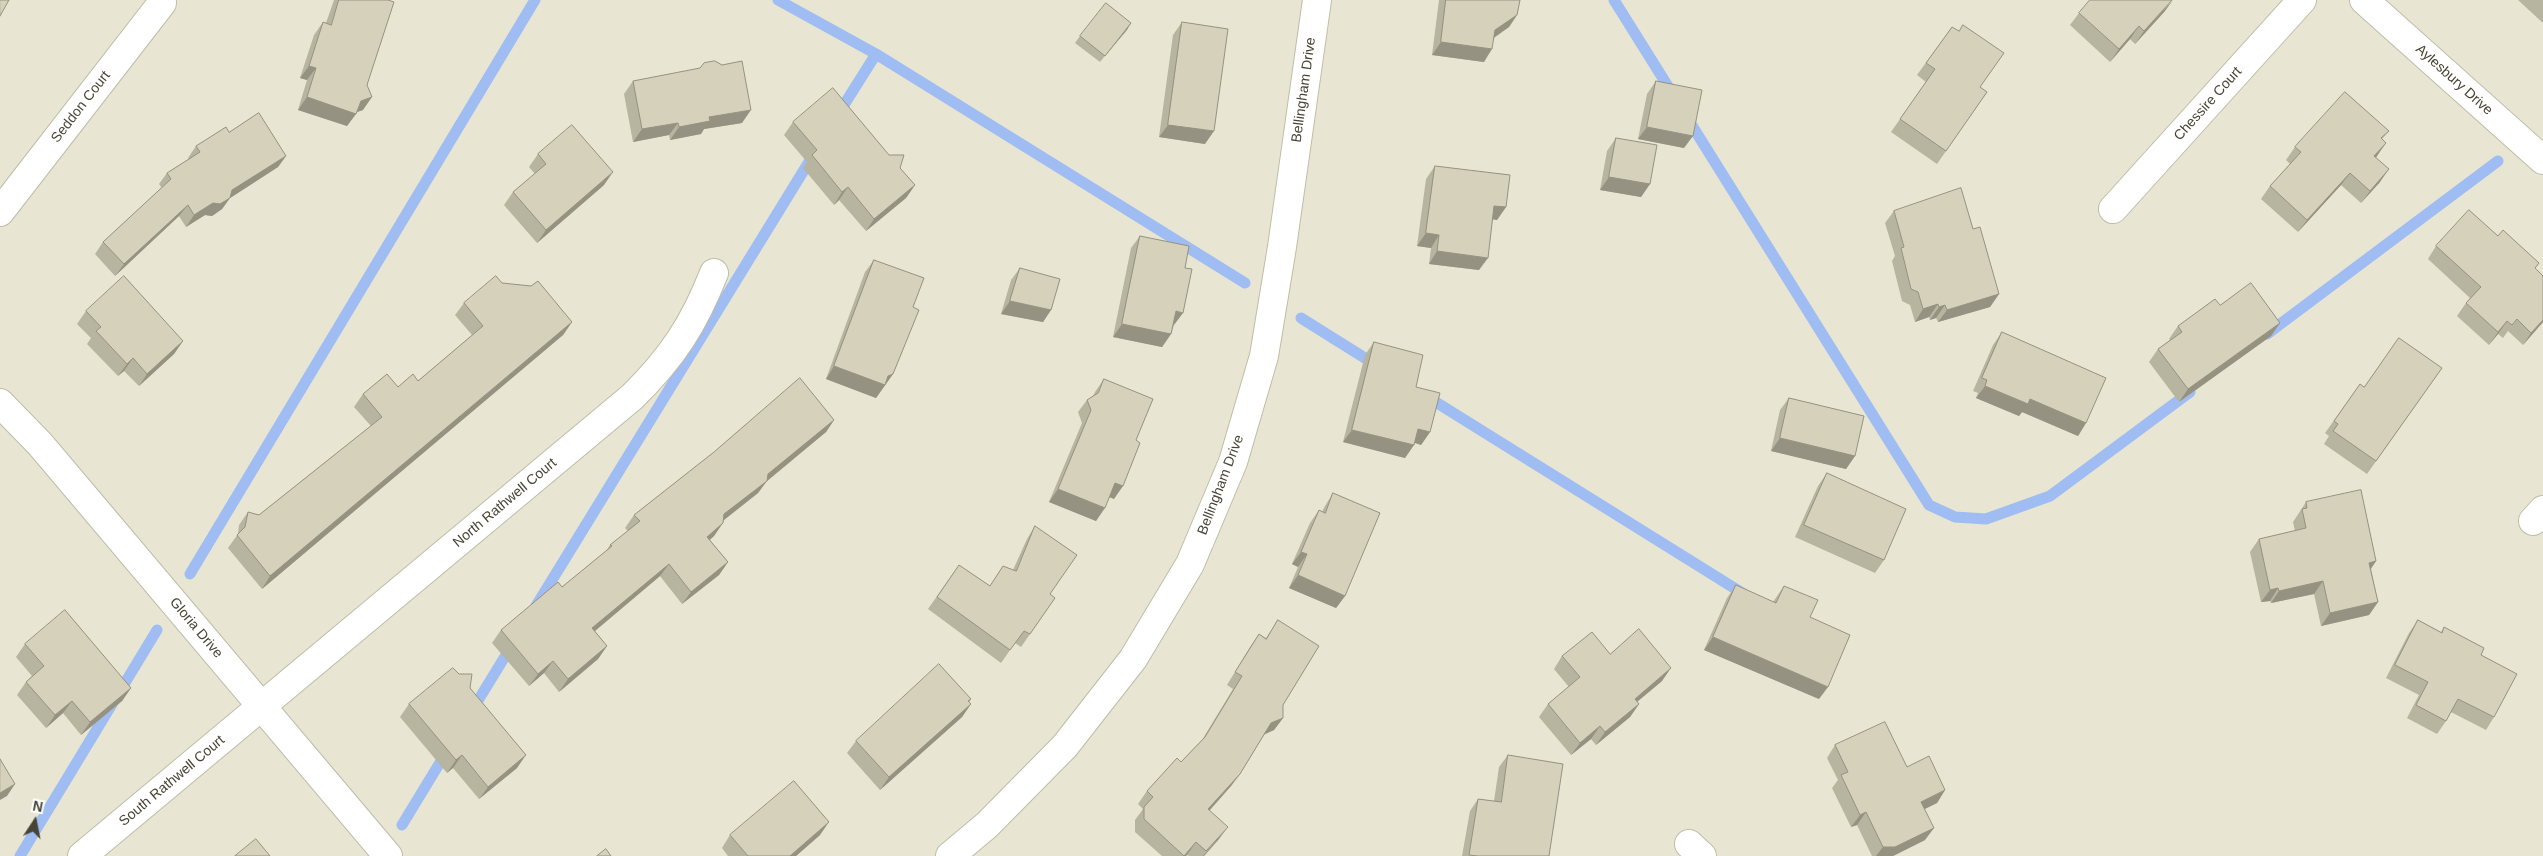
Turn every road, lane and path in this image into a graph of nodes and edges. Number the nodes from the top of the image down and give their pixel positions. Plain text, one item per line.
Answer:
1 (1316, 0) edge
2 (2302, 0) edge
3 (2364, 0) edge
4 (162, 3) dead end
5 (2543, 160) edge
6 (2114, 209) dead end
7 (0, 212) edge
8 (714, 273) dead end
9 (0, 403) edge
10 (262, 707) junction
11 (82, 856) edge
12 (388, 856) edge
13 (950, 856) edge

1 - 13 street, Bellingham Drive
2 - 6 street, Chessire Court
3 - 5 street, Aylesbury Drive
4 - 7 street, Seddon Court
8 - 10 street, North Rathwell Court
9 - 10 street, Gloria Drive
10 - 11 street, South Rathwell Court
10 - 12 street, Gloria Drive

